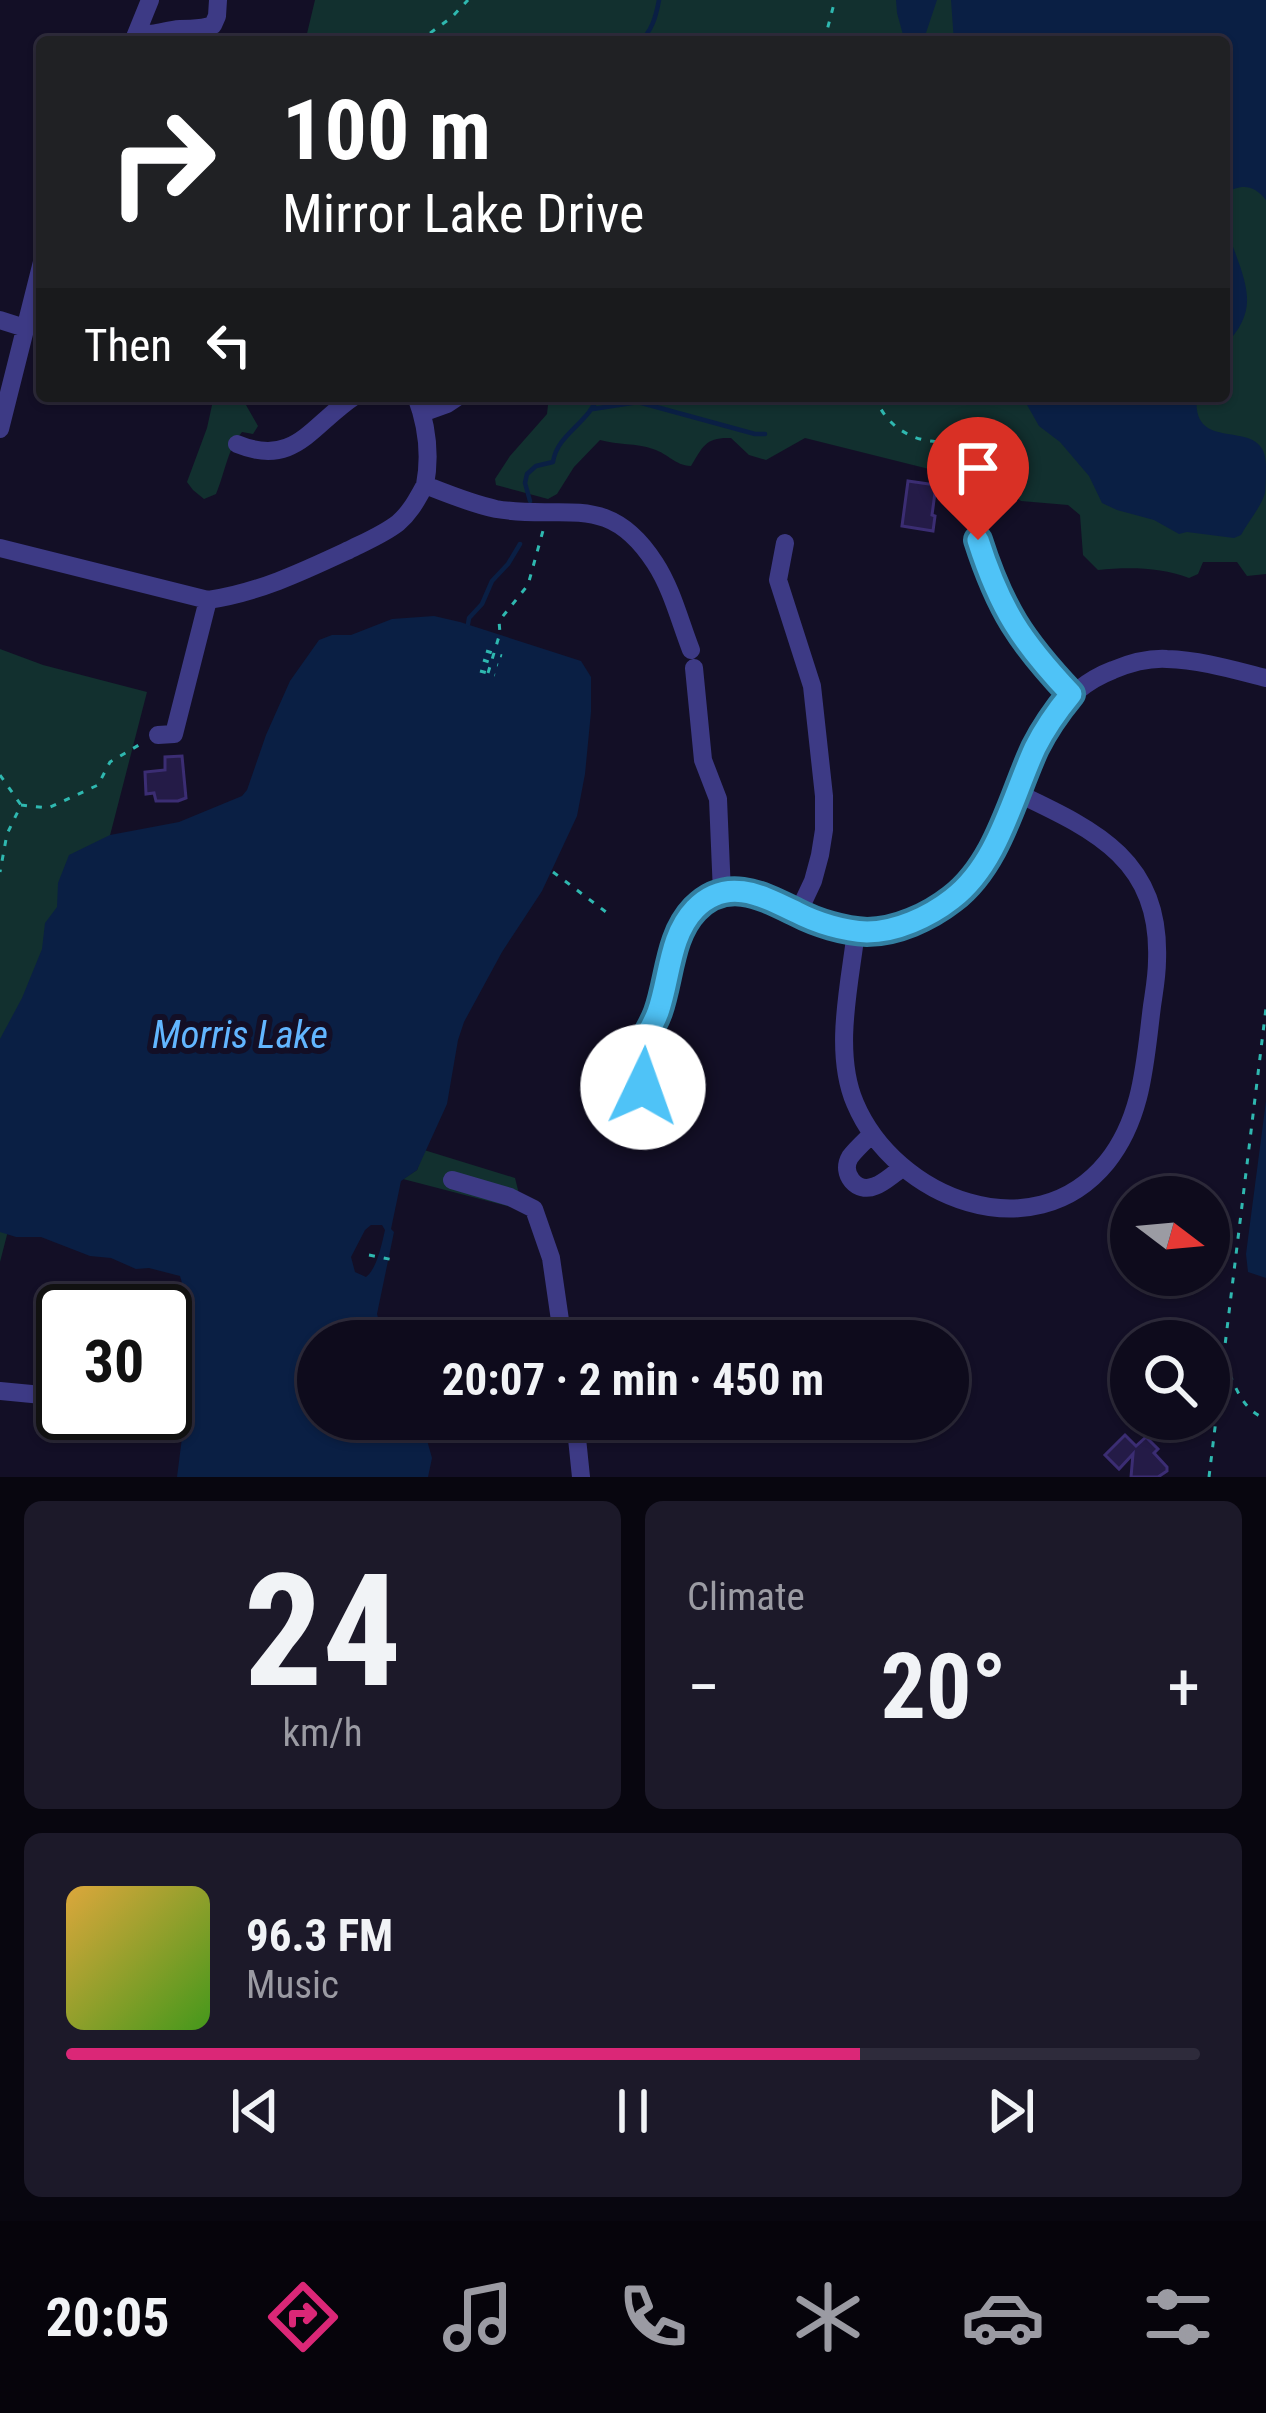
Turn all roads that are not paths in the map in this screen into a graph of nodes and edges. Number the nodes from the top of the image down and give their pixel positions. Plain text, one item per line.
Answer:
1 (150, 0) edge
2 (218, 0) edge
3 (135, 36) edge
4 (152, 36) edge
5 (36, 287) edge
6 (0, 320) edge
7 (26, 328) junction
8 (12, 358) edge
9 (341, 402) edge
10 (450, 402) edge
11 (419, 404) edge
12 (0, 429) edge
13 (237, 444) dead end
14 (971, 482) road end
15 (425, 485) junction
16 (784, 543) dead end
17 (0, 548) edge
18 (208, 600) junction
19 (1266, 678) edge
20 (1071, 694) junction
21 (158, 735) road end
22 (1017, 793) junction
23 (722, 893) junction
24 (798, 913) junction
25 (856, 931) junction
26 (632, 1061) dead end
27 (872, 1134) junction
28 (902, 1169) junction
29 (452, 1180) dead end
30 (559, 1320) edge
31 (0, 1391) edge
32 (36, 1394) edge
33 (577, 1440) edge
34 (580, 1477) edge

1 - 3 street
2 - 4 street
5 - 7 street
6 - 7 street
7 - 8 street
8 - 12 street
9 - 13 street
10 - 11 street
11 - 15 street
14 - 20 street
15 - 18 street
15 - 23 street
16 - 24 street
17 - 18 street
18 - 21 street
19 - 20 street
20 - 22 street
22 - 25 street
22 - 28 street
23 - 24 street
23 - 26 street
24 - 25 street
25 - 27 street
27 - 28 street
27 - 28 street
29 - 30 street
31 - 32 street
33 - 34 street

